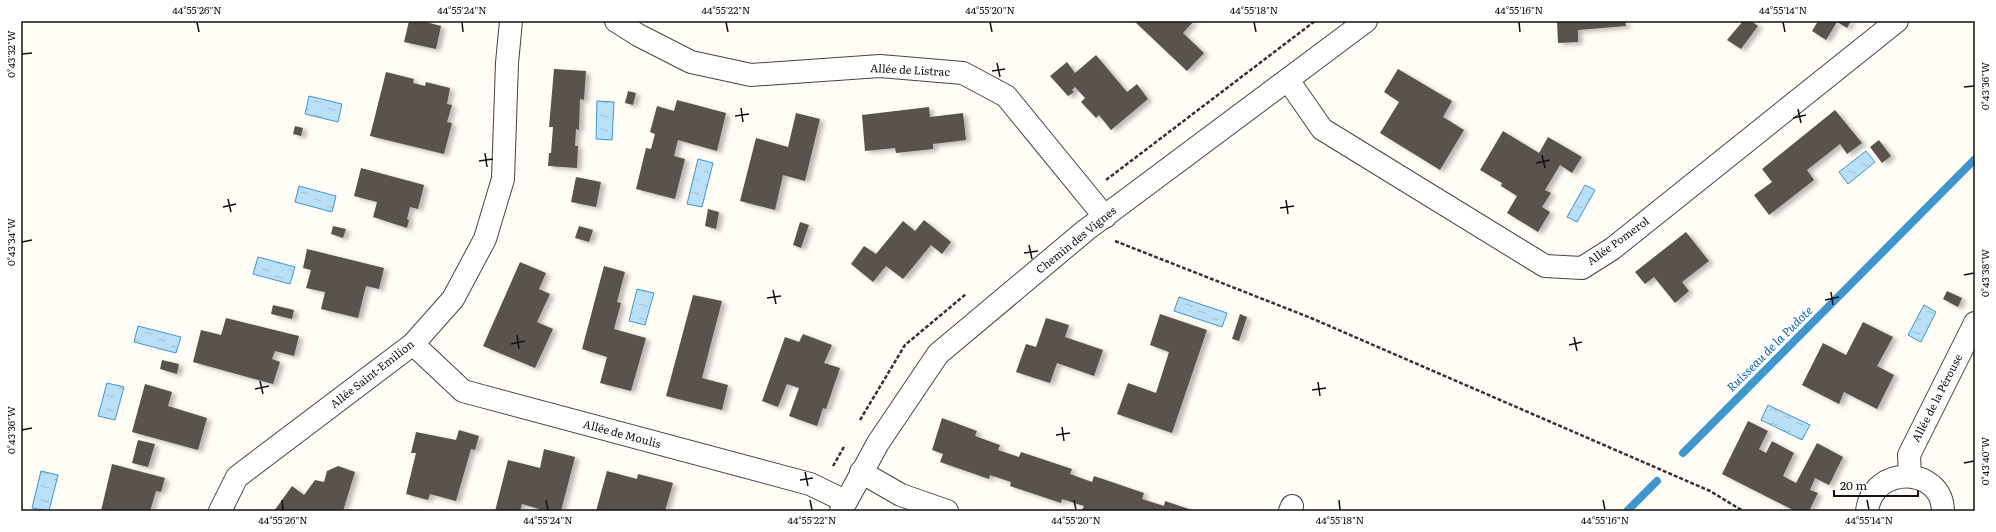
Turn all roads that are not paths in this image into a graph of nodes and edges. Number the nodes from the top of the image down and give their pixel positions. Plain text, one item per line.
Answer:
1 (511, 21) edge
2 (616, 21) edge
3 (1366, 21) edge
4 (1897, 21) edge
5 (1288, 80) junction
6 (1105, 217) junction
7 (1975, 322) edge
8 (413, 344) junction
9 (861, 472) junction
10 (1910, 476) junction
11 (843, 506) edge
12 (220, 511) edge
13 (947, 511) edge
14 (1867, 511) edge
15 (1943, 511) edge

1 - 8 street, Allée Saint-Emilion
2 - 6 street, Allée de Listrac
3 - 5 street, Chemin des Vignes
4 - 5 street, Allée Pomerol
5 - 6 street, Chemin des Vignes
6 - 9 street, Chemin des Vignes
7 - 10 street, Allée de la Pérouse
8 - 11 street, Allée de Moulis
8 - 12 street, Allée Saint-Emilion
9 - 11 street, Chemin des Vignes
9 - 13 street
10 - 14 street
10 - 15 street

